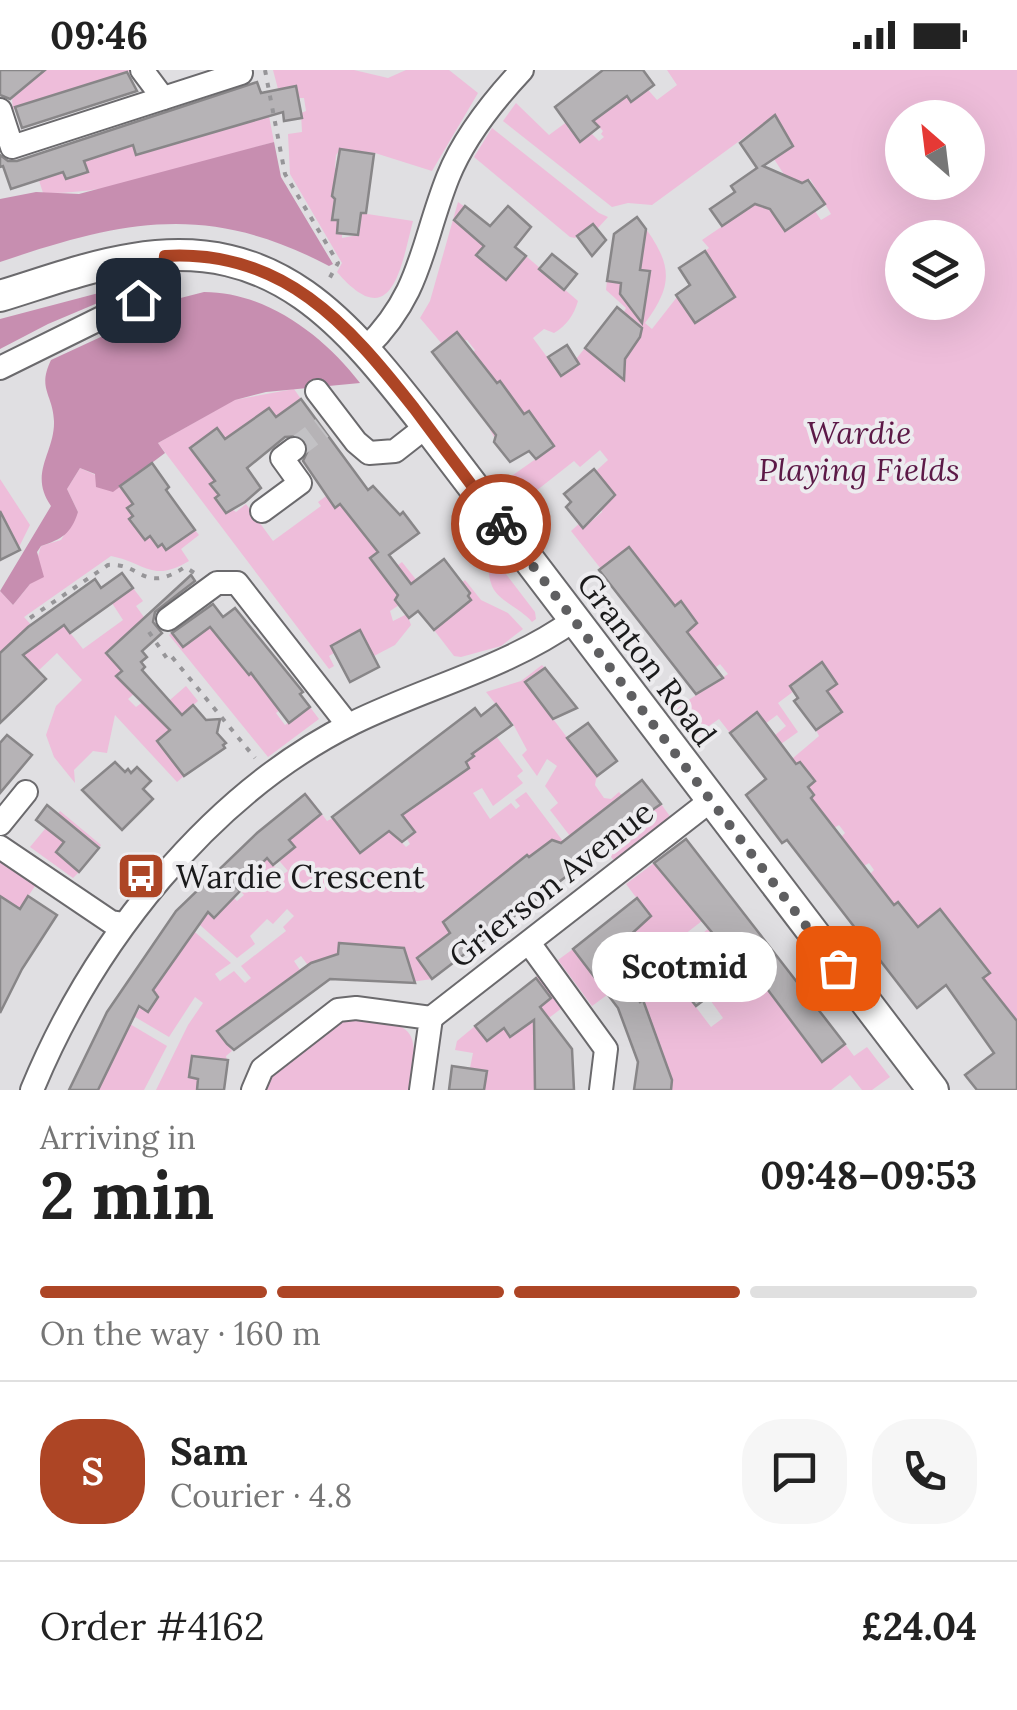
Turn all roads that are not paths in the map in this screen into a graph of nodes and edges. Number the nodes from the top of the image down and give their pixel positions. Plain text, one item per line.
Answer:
1 (142, 70) edge
2 (522, 70) edge
3 (241, 74) dead end
4 (163, 98) junction
5 (0, 110) edge
6 (165, 256) junction
7 (0, 296) edge
8 (366, 348) junction
9 (0, 368) edge
10 (317, 390) dead end
11 (427, 426) junction
12 (294, 449) dead end
13 (262, 511) dead end
14 (168, 619) road end
15 (574, 620) junction
16 (348, 726) junction
17 (26, 792) dead end
18 (710, 802) junction
19 (0, 824) edge
20 (0, 847) edge
21 (124, 924) junction
22 (529, 943) junction
23 (432, 1018) junction
24 (32, 1090) edge
25 (253, 1090) edge
26 (422, 1090) edge
27 (601, 1090) edge
28 (933, 1090) edge

1 - 4 street
2 - 8 street
3 - 4 street
4 - 5 street
6 - 7 main road, Granton Road
6 - 8 main road, Granton Road
6 - 9 street
8 - 11 main road, Granton Road
10 - 11 street
11 - 15 main road, Granton Road
12 - 13 street
14 - 16 street
15 - 16 street
15 - 18 main road, Granton Road
16 - 21 street
17 - 19 street
18 - 22 street, Grierson Avenue
18 - 28 main road, Granton Road
20 - 21 street
21 - 24 street
22 - 23 street, Grierson Avenue
22 - 27 street
23 - 25 street
23 - 26 street

